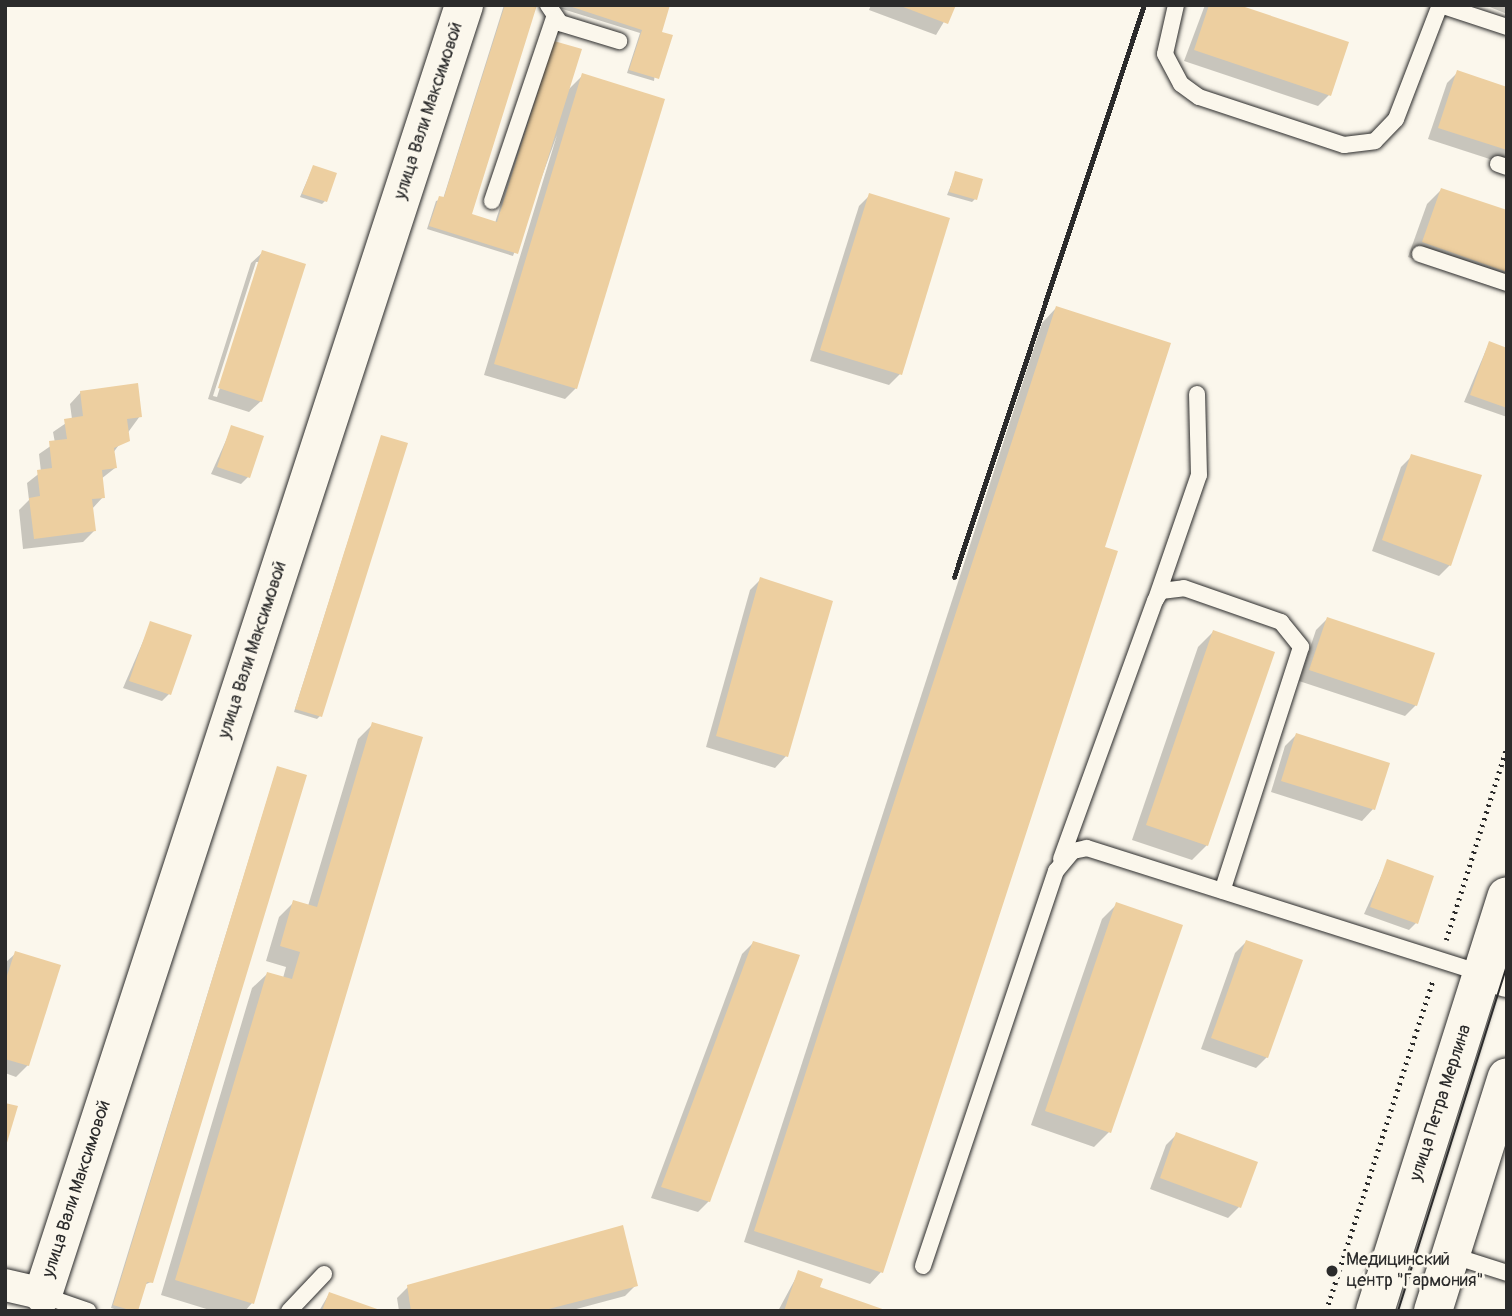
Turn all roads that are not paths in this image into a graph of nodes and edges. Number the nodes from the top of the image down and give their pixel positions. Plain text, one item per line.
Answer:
1 (464, 5) edge
2 (1176, 5) edge
3 (551, 12) edge
4 (1507, 27) edge
5 (619, 41) dead end
6 (492, 201) dead end
7 (1420, 254) dead end
8 (1507, 283) edge
9 (1197, 394) dead end
10 (1155, 601) junction
11 (1060, 862) junction
12 (1222, 891) junction
13 (1507, 896) edge
14 (1495, 977) edge
15 (1507, 1077) edge
16 (1451, 1255) junction
17 (923, 1266) dead end
18 (1507, 1273) edge
19 (324, 1274) dead end
20 (5, 1285) edge
21 (40, 1303) edge
22 (88, 1311) edge
23 (289, 1311) edge
24 (1376, 1311) edge
25 (1433, 1311) edge

1 - 21 street, улица Вали Максимовой
2 - 4 lane
3 - 5 lane
3 - 6 lane
7 - 8 lane
9 - 10 lane
10 - 11 lane
10 - 12 lane
11 - 12 lane
11 - 17 lane
12 - 14 lane
13 - 14 street, улица Петра Мерлина
14 - 24 street, улица Петра Мерлина
15 - 16 street
16 - 18 lane
16 - 25 street
19 - 23 lane
20 - 21 street
21 - 22 lane

